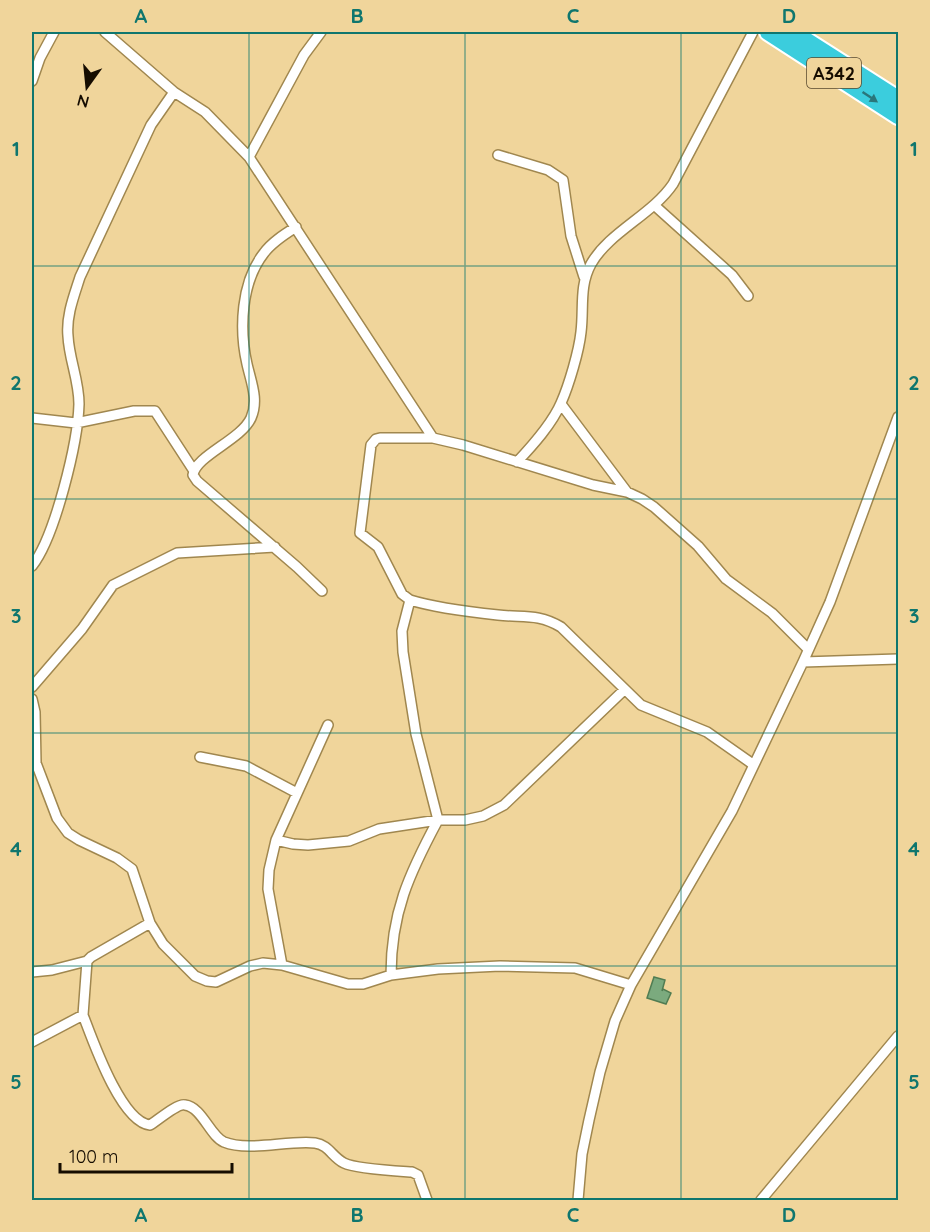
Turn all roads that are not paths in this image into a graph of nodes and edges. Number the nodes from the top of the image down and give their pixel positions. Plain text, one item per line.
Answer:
1 (54, 32) edge
2 (105, 32) edge
3 (321, 32) edge
4 (753, 32) edge
5 (768, 32) edge
6 (793, 32) edge
7 (32, 81) edge
8 (174, 92) junction
9 (898, 99) edge
10 (898, 116) edge
11 (498, 155) dead end
12 (249, 157) junction
13 (654, 205) junction
14 (296, 226) junction
15 (584, 277) junction
16 (748, 296) dead end
17 (561, 404) junction
18 (898, 417) edge
19 (32, 418) edge
20 (76, 423) junction
21 (433, 438) junction
22 (517, 462) junction
23 (194, 471) junction
24 (627, 492) junction
25 (275, 547) junction
26 (32, 566) edge
27 (322, 591) dead end
28 (410, 600) junction
29 (808, 649) junction
30 (898, 659) edge
31 (803, 662) junction
32 (32, 687) edge
33 (624, 690) junction
34 (32, 699) edge
35 (328, 725) dead end
36 (33, 756) edge
37 (200, 757) dead end
38 (754, 765) junction
39 (297, 793) junction
40 (438, 820) junction
41 (276, 840) junction
42 (150, 923) junction
43 (87, 961) junction
44 (282, 965) junction
45 (32, 972) edge
46 (391, 975) junction
47 (631, 985) junction
48 (83, 1015) junction
49 (898, 1035) edge
50 (32, 1042) edge
51 (427, 1200) edge
52 (578, 1200) edge
53 (761, 1200) edge

1 - 7 street
2 - 8 street
3 - 12 street
4 - 13 street
5 -> 10 highway, A342
6 - 9 highway, A342
8 - 12 street
8 - 20 street
11 - 15 street
12 - 14 street
13 - 15 street
13 - 16 street
14 - 21 street
14 - 23 street
15 - 17 street
17 - 22 street
17 - 24 street
18 - 29 street
19 - 20 street
20 - 23 street
20 - 26 street
21 - 22 street
21 - 28 street
22 - 24 street
23 - 25 street
24 - 29 street
25 - 27 street
25 - 32 street
28 - 33 street
28 - 40 street
29 - 31 street
30 - 31 street
31 - 38 street
33 - 38 street
33 - 40 street
34 - 36 street
35 - 39 street
36 - 42 street
37 - 39 street
38 - 47 street
39 - 41 street
40 - 41 street
40 - 46 street
41 - 44 street
42 - 43 street
42 - 44 street
43 - 45 street
43 - 48 street
44 - 46 street
46 - 47 street
47 - 52 street
48 - 50 street
48 - 51 street
49 - 53 street

